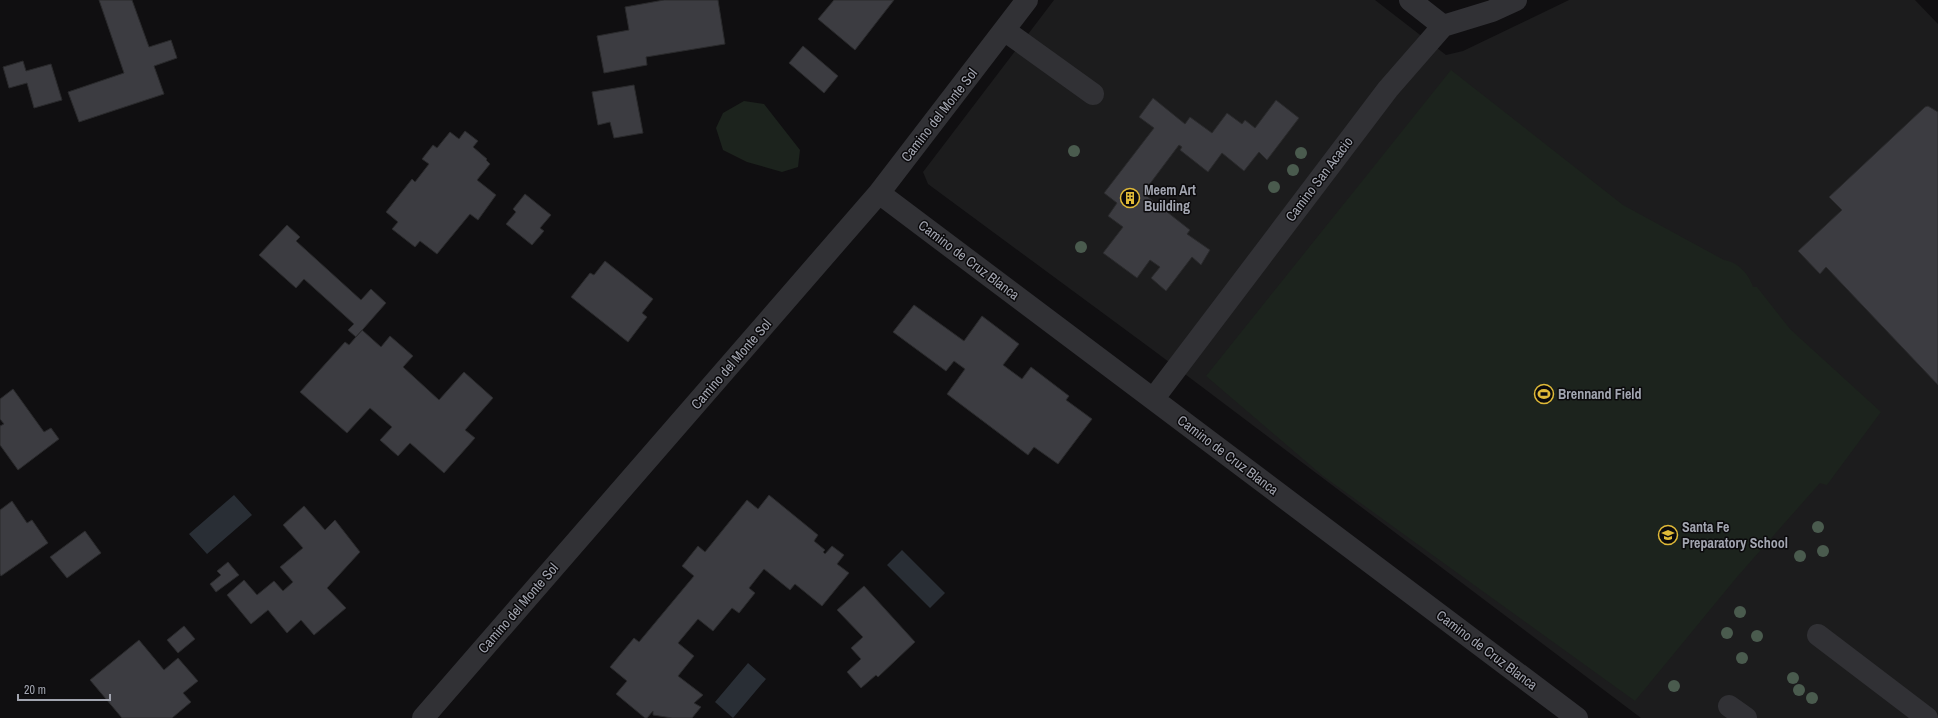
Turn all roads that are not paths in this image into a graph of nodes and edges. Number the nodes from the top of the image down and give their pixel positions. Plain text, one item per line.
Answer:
1 (1027, 0) edge
2 (1410, 0) edge
3 (1516, 0) edge
4 (1443, 26) junction
5 (1004, 30) junction
6 (1093, 94) dead end
7 (879, 193) junction
8 (1154, 398) junction
9 (1818, 635) dead end
10 (1729, 706) dead end
11 (424, 718) edge
12 (1577, 718) edge
13 (1746, 718) edge
14 (1927, 718) edge

1 - 5 street, Camino del Monte Sol
2 - 4 street
3 - 4 street
4 - 8 street, Camino San Acacio
5 - 6 street
5 - 7 street, Camino del Monte Sol
7 - 8 street, Camino de Cruz Blanca
7 - 11 street, Camino del Monte Sol
8 - 12 street, Camino de Cruz Blanca
9 - 14 street
10 - 13 street

